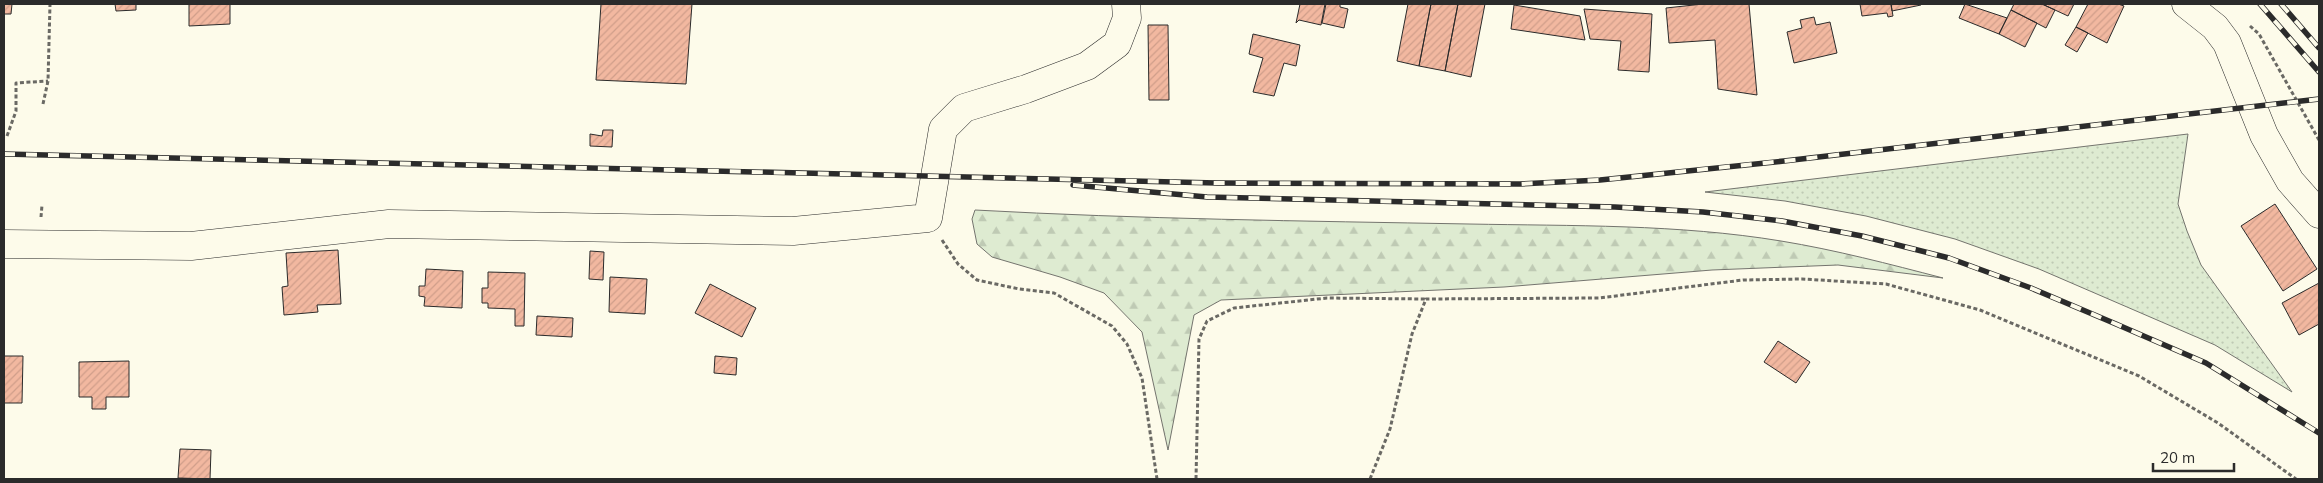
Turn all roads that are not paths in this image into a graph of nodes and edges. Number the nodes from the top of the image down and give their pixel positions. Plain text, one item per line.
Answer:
1 (1126, 4) edge
2 (2186, 4) edge
3 (2319, 214) edge
4 (4, 244) edge

1 - 4 street
2 - 3 street

